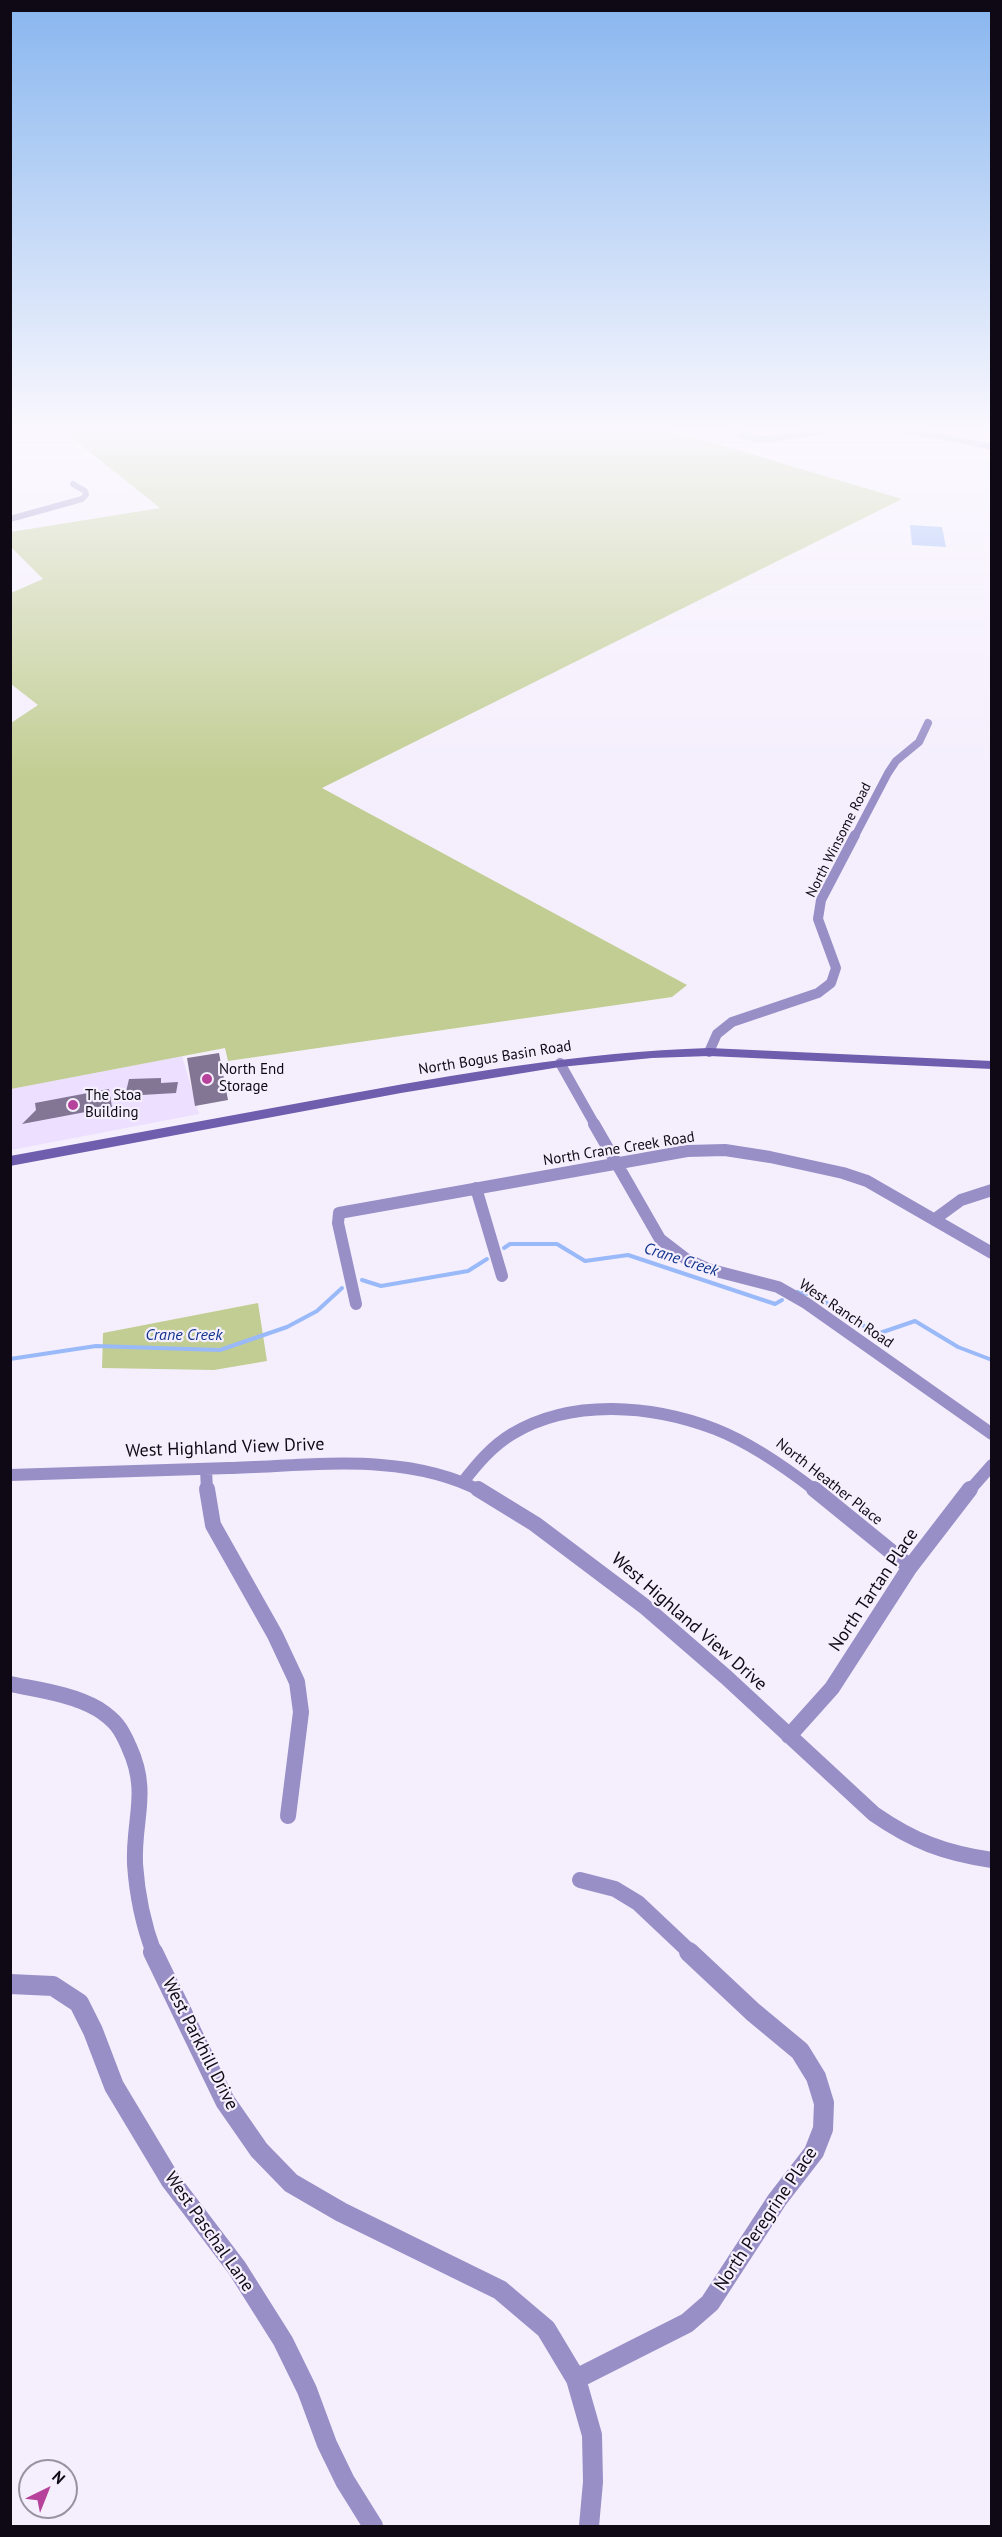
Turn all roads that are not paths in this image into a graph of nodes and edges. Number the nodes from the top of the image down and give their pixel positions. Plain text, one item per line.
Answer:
1 (928, 723) dead end
2 (709, 1052) junction
3 (560, 1063) junction
4 (992, 1065) edge
5 (10, 1161) edge
6 (616, 1163) junction
7 (476, 1188) junction
8 (992, 1190) edge
9 (935, 1219) junction
10 (992, 1253) edge
11 (502, 1276) dead end
12 (356, 1304) dead end
13 (992, 1434) edge
14 (992, 1465) edge
15 (206, 1469) junction
16 (10, 1475) edge
17 (463, 1482) junction
18 (910, 1567) junction
19 (10, 1684) edge
20 (789, 1736) junction
21 (288, 1816) dead end
22 (992, 1860) edge
23 (580, 1880) dead end
24 (10, 1984) edge
25 (576, 2379) junction
26 (373, 2526) edge
27 (589, 2526) edge

1 - 2 street, North Winsome Road
2 - 3 street, North Bogus Basin Road
2 - 4 street, North Bogus Basin Road
3 - 5 street, North Bogus Basin Road
3 - 6 street, West Ranch Road
6 - 7 street, North Crane Creek Road
6 - 9 street, North Crane Creek Road
6 - 13 street, West Ranch Road
7 - 11 street
7 - 12 street, North Crane Creek Road
8 - 9 street
9 - 10 street, North Crane Creek Road
14 - 18 street, North Tartan Place
15 - 16 street, West Highland View Drive
15 - 17 street, West Highland View Drive
15 - 21 street
17 - 18 street, North Heather Place
17 - 20 street, West Highland View Drive
18 - 20 street, North Tartan Place
19 - 25 street, West Parkhill Drive
20 - 22 street, West Highland View Drive
23 - 25 street, North Peregrine Place
24 - 26 street, West Paschal Lane
25 - 27 street, West Parkhill Drive

